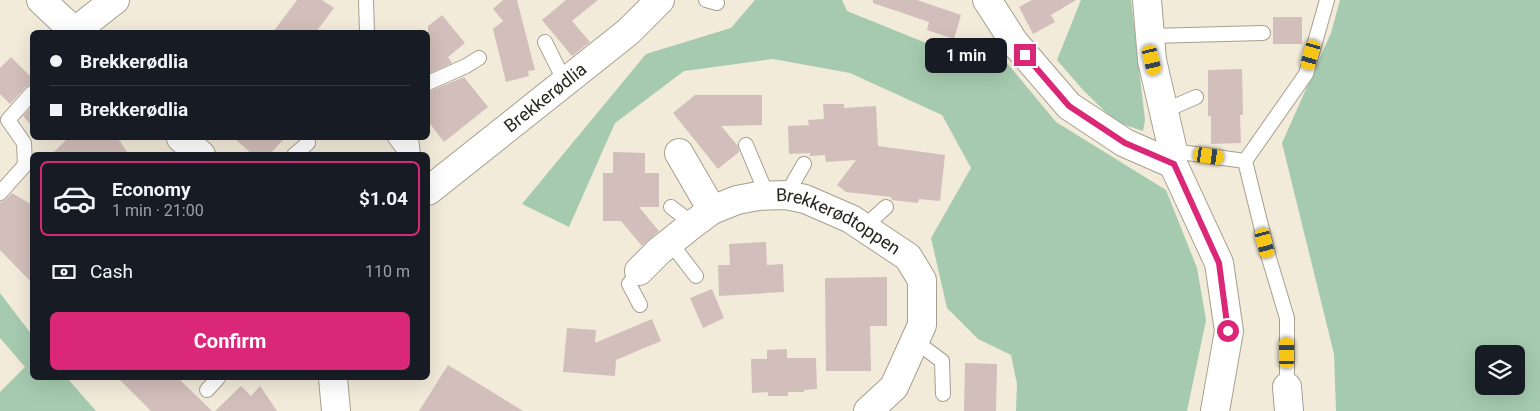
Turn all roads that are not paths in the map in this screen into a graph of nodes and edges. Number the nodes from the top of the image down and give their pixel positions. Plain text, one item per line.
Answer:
1 (41, 0) edge
2 (366, 0) edge
3 (660, 0) edge
4 (987, 0) edge
5 (1147, 0) edge
6 (1327, 0) edge
7 (107, 2) edge
8 (72, 30) edge
9 (76, 30) edge
10 (367, 30) edge
11 (1264, 33) dead end
12 (1150, 36) junction
13 (545, 42) dead end
14 (479, 58) dead end
15 (430, 82) edge
16 (565, 82) junction
17 (30, 95) edge
18 (1196, 98) dead end
19 (1164, 112) junction
20 (4, 117) edge
21 (183, 140) edge
22 (397, 140) edge
23 (308, 143) dead end
24 (746, 145) dead end
25 (197, 152) edge
26 (298, 152) edge
27 (406, 152) edge
28 (680, 153) dead end
29 (1173, 158) junction
30 (1245, 161) junction
31 (804, 164) dead end
32 (430, 185) edge
33 (0, 193) edge
34 (777, 195) junction
35 (671, 207) dead end
36 (886, 208) dead end
37 (703, 217) junction
38 (864, 228) junction
39 (670, 242) junction
40 (639, 271) joint
41 (696, 276) dead end
42 (640, 306) dead end
43 (915, 341) junction
44 (216, 380) edge
45 (333, 380) edge
46 (207, 390) dead end
47 (943, 394) dead end
48 (1288, 399) edge
49 (871, 410) edge
50 (336, 411) edge
51 (1215, 411) edge

1 - 8 street
2 - 10 lane
3 - 16 street, Brekkerødlia
4 - 29 street
5 - 12 street
6 - 30 lane
7 - 9 street
11 - 12 lane
12 - 19 street
13 - 16 lane
14 - 15 lane
16 - 32 street, Brekkerødlia
17 - 20 lane
18 - 19 lane
19 - 29 street
20 - 33 lane
21 - 25 street
22 - 27 lane
23 - 26 lane
24 - 34 lane
28 - 37 street
29 - 30 lane
29 - 51 street
30 - 48 lane
31 - 34 lane
34 - 37 street, Brekkerødtoppen
34 - 38 street, Brekkerødtoppen
35 - 37 lane
36 - 38 lane
37 - 39 street, Brekkerødtoppen
38 - 43 street, Brekkerødtoppen
39 - 40 street, Brekkerødtoppen
39 - 41 lane
40 - 42 lane
43 - 47 lane
43 - 49 street, Brekkerødtoppen
44 - 46 lane
45 - 50 street

